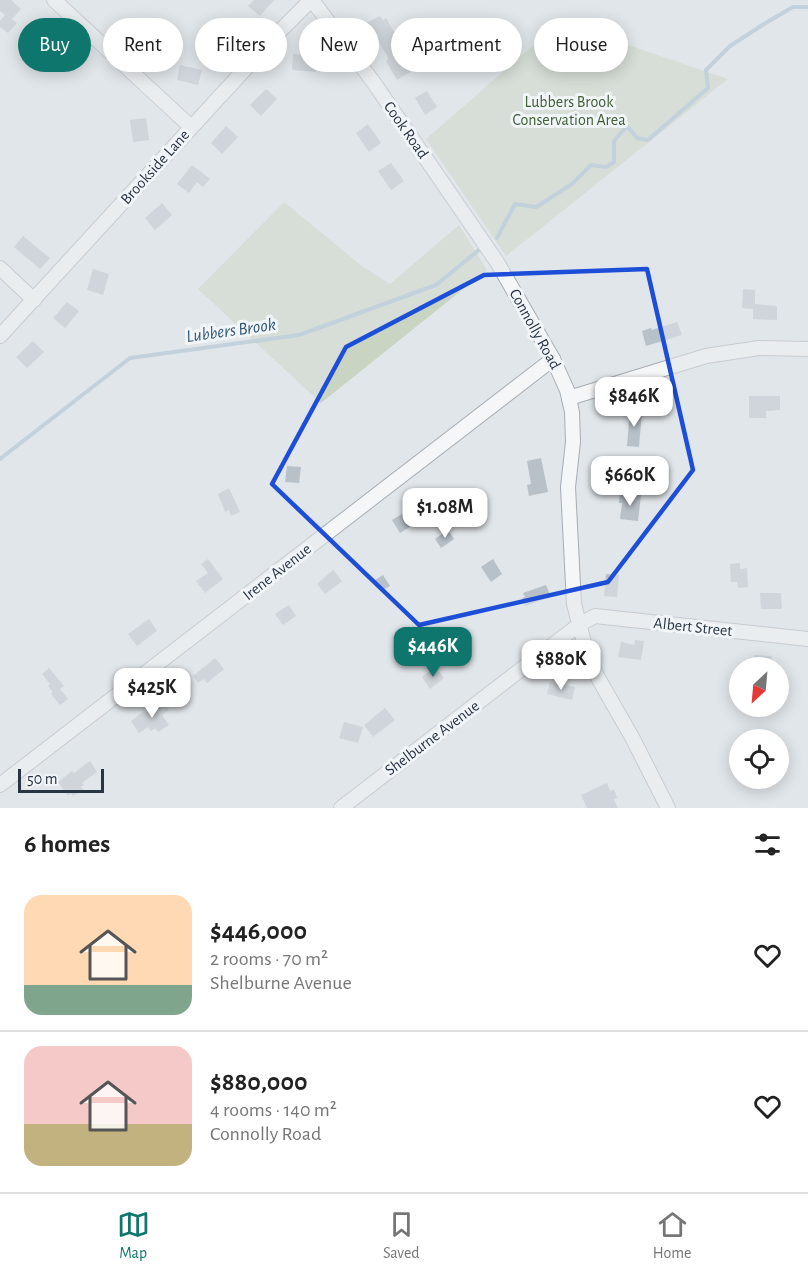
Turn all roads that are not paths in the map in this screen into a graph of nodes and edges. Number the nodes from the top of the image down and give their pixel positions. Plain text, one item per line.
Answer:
1 (54, 0) edge
2 (311, 0) edge
3 (191, 127) junction
4 (497, 262) joint
5 (0, 268) edge
6 (34, 300) junction
7 (0, 336) edge
8 (808, 349) edge
9 (553, 359) junction
10 (569, 398) junction
11 (580, 624) junction
12 (808, 639) edge
13 (0, 785) edge
14 (341, 808) edge
15 (669, 808) edge

1 - 3 street
2 - 3 street, Brookside Lane
2 - 4 street, Cook Road
3 - 6 street, Brookside Lane
4 - 9 street, Connolly Road
5 - 6 street
6 - 7 street, Brookside Lane
8 - 10 street
9 - 10 street, Connolly Road
9 - 13 street, Irene Avenue
10 - 11 street, Connolly Road
11 - 12 street, Albert Street
11 - 14 street, Shelburne Avenue
11 - 15 street, Connolly Road

